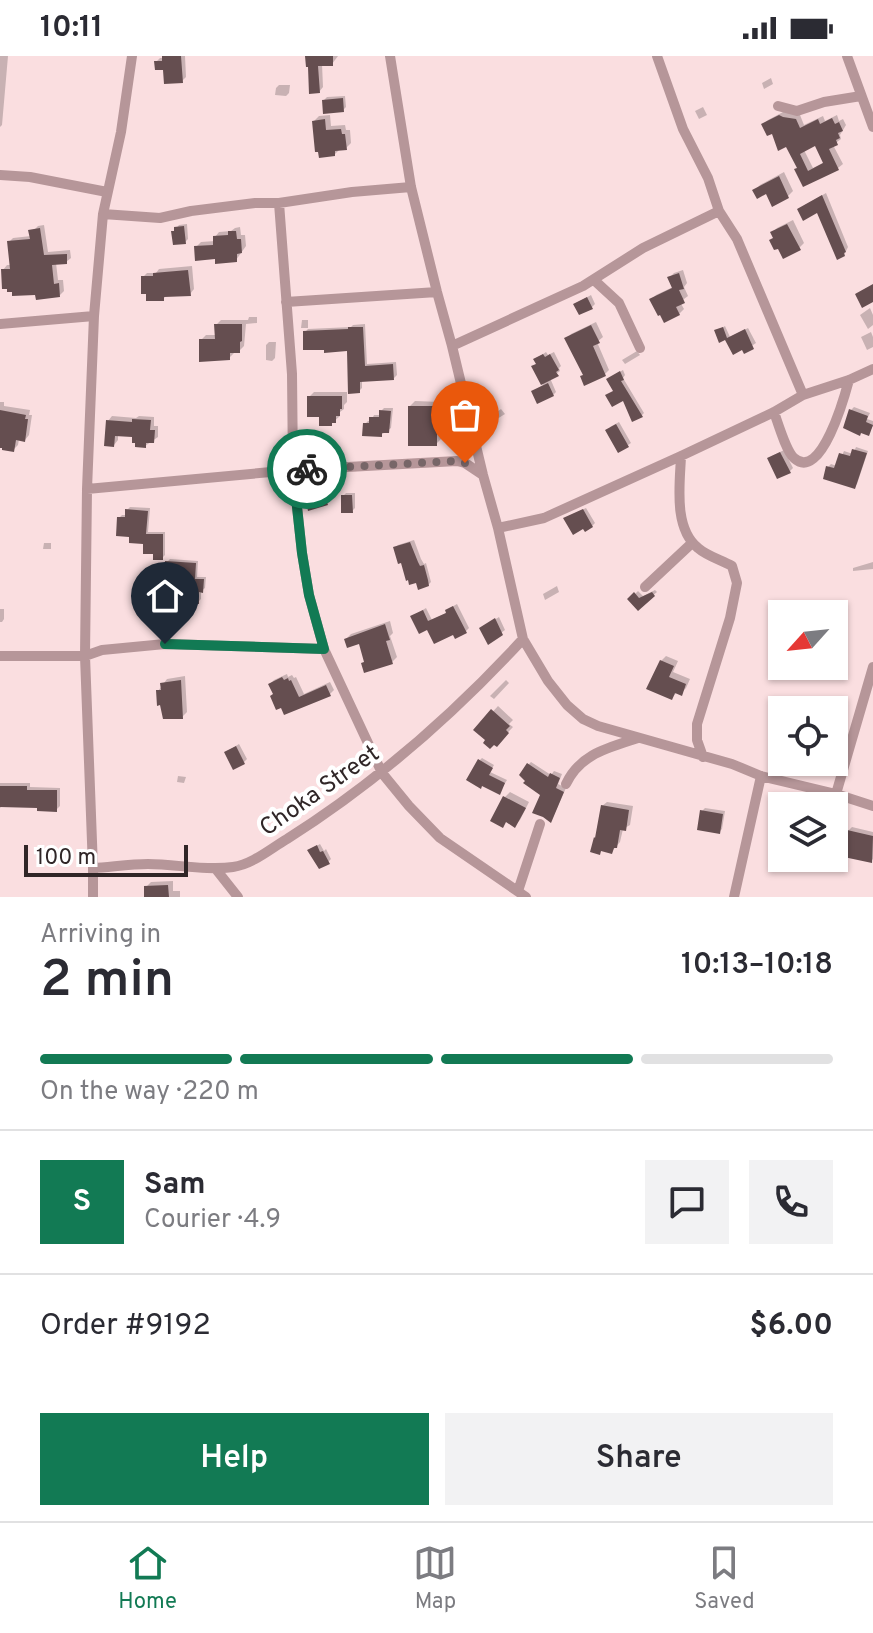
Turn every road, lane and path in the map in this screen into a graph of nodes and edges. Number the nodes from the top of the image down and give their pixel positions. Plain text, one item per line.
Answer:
1 (132, 56) edge
2 (390, 56) edge
3 (657, 56) edge
4 (847, 56) edge
5 (861, 96) junction
6 (778, 106) dead end
7 (869, 108) edge
8 (873, 127) edge
9 (0, 175) edge
10 (411, 187) junction
11 (107, 192) junction
12 (279, 203) junction
13 (719, 211) junction
14 (103, 214) junction
15 (594, 280) junction
16 (437, 292) junction
17 (286, 302) junction
18 (94, 316) junction
19 (0, 324) edge
20 (452, 346) junction
21 (640, 348) dead end
22 (869, 375) edge
23 (849, 380) junction
24 (803, 395) junction
25 (774, 412) junction
26 (475, 441) junction
27 (681, 456) junction
28 (457, 461) junction
29 (293, 470) junction
30 (483, 475) junction
31 (87, 489) junction
32 (498, 528) junction
33 (692, 543) junction
34 (645, 587) dead end
35 (523, 639) junction
36 (324, 649) junction
37 (0, 656) edge
38 (85, 656) junction
39 (873, 667) edge
40 (640, 737) junction
41 (703, 757) junction
42 (382, 773) junction
43 (761, 776) junction
44 (566, 784) dead end
45 (828, 792) edge
46 (837, 792) edge
47 (848, 798) edge
48 (873, 806) edge
49 (540, 824) dead end
50 (93, 868) junction
51 (215, 868) junction
52 (522, 894) edge
53 (93, 897) edge
54 (238, 897) edge
55 (734, 897) edge

1 - 11 street
2 - 10 street
3 - 13 street
4 - 5 street
5 - 6 street
5 - 7 street
7 - 8 street
9 - 11 street
10 - 12 street
10 - 16 street
11 - 14 street
12 - 14 street
12 - 17 street
13 - 15 street
13 - 24 street
14 - 18 street
15 - 20 street
15 - 21 street
16 - 17 street
16 - 20 street
17 - 29 street
18 - 19 street
18 - 31 street
20 - 26 street
22 - 23 street
23 - 24 street
23 - 25 street
24 - 25 street
25 - 27 street
26 - 28 street
26 - 30 street
27 - 32 street
27 - 33 street
28 - 29 street
28 - 30 street
29 - 31 street
29 - 36 street
30 - 32 street
31 - 38 street
32 - 35 street
33 - 34 street
33 - 41 street
35 - 40 street
35 - 42 street, Choka Street
36 - 38 street
36 - 42 street
37 - 38 street
38 - 50 street
39 - 46 street
40 - 41 street
40 - 44 street
41 - 43 street
42 - 51 street, Choka Street
42 - 52 street
43 - 45 street
43 - 55 street
47 - 48 street
49 - 52 street
50 - 51 street, Choka Street
50 - 53 street
51 - 54 street

